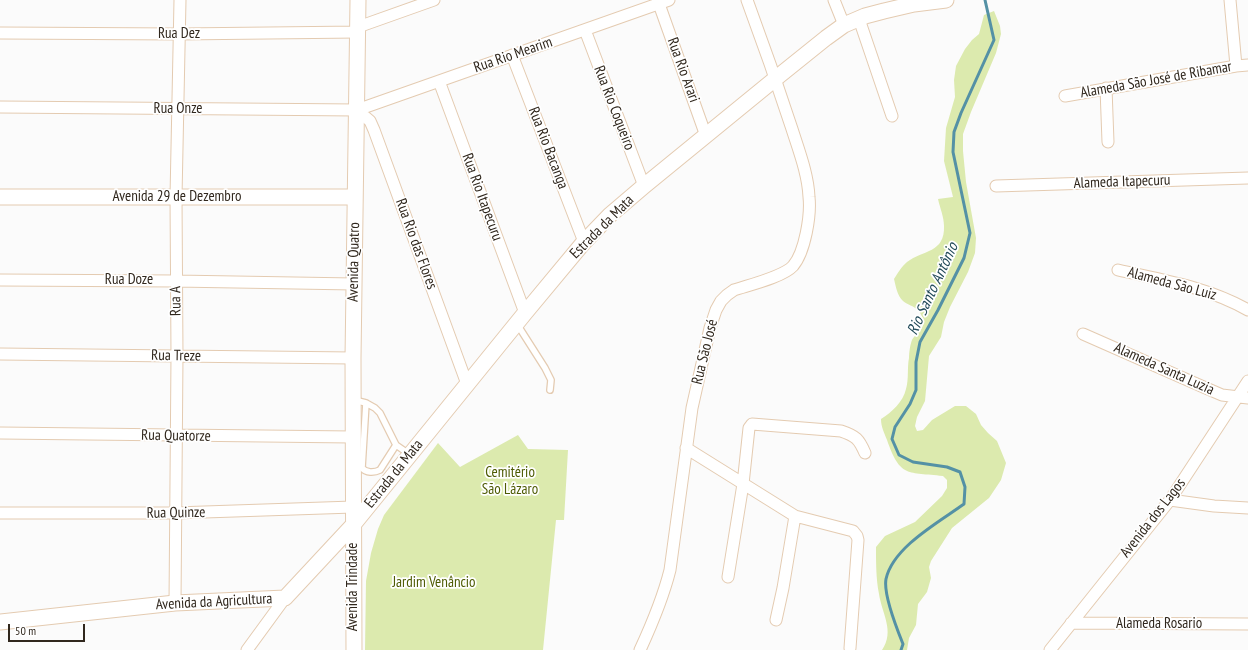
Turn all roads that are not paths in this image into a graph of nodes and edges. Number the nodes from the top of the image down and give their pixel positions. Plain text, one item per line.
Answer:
1 (180, 0) edge
2 (358, 0) edge
3 (434, 0) edge
4 (747, 0) edge
5 (834, 0) edge
6 (946, 0) edge
7 (1230, 0) edge
8 (664, 2) edge
9 (914, 2) edge
10 (859, 19) junction
11 (844, 25) junction
12 (358, 29) junction
13 (585, 30) junction
14 (0, 34) edge
15 (179, 34) junction
16 (512, 55) junction
17 (1248, 65) edge
18 (1236, 66) junction
19 (776, 79) junction
20 (439, 81) junction
21 (1106, 88) junction
22 (1065, 96) dead end
23 (0, 107) edge
24 (178, 109) junction
25 (357, 110) junction
26 (892, 116) dead end
27 (706, 136) junction
28 (1108, 142) dead end
29 (1248, 178) edge
30 (644, 186) junction
31 (996, 186) dead end
32 (0, 197) edge
33 (176, 197) junction
34 (355, 197) junction
35 (584, 242) junction
36 (1118, 270) dead end
37 (0, 280) edge
38 (176, 281) junction
39 (354, 284) junction
40 (1248, 310) edge
41 (521, 318) junction
42 (1083, 334) dead end
43 (0, 354) edge
44 (177, 356) junction
45 (353, 358) junction
46 (1248, 381) edge
47 (467, 384) junction
48 (550, 390) dead end
49 (1243, 398) edge
50 (359, 402) junction
51 (0, 433) edge
52 (177, 436) junction
53 (352, 437) junction
54 (396, 445) junction
55 (686, 448) junction
56 (865, 453) dead end
57 (410, 454) junction
58 (743, 484) junction
59 (1170, 500) junction
60 (353, 507) junction
61 (1248, 508) edge
62 (175, 513) junction
63 (0, 514) edge
64 (795, 516) junction
65 (353, 525) junction
66 (728, 577) dead end
67 (285, 598) junction
68 (175, 603) junction
69 (776, 620) dead end
70 (0, 622) edge
71 (1071, 623) junction
72 (1248, 624) edge
73 (850, 648) dead end
74 (247, 650) edge
75 (354, 650) edge
76 (640, 650) edge
77 (1050, 650) edge

1 - 15 street, Rua A
2 - 12 main road, Avenida Quatro
3 - 12 street, Rua Dez
4 - 19 street, Rua São José
5 - 11 street
6 - 9 main road, Estrada da Mata
7 - 18 street
8 - 13 street, Rua Rio Mearim
8 - 27 street, Rua Rio Arari
9 - 10 main road, Estrada da Mata
10 - 11 main road, Estrada da Mata
10 - 26 street
11 - 19 main road, Estrada da Mata
12 - 15 street, Rua Dez
12 - 25 main road, Avenida Quatro
13 - 16 street, Rua Rio Mearim
13 - 30 street, Rua Rio Coqueiro
14 - 15 street, Rua Dez
15 - 24 street, Rua A
16 - 20 street, Rua Rio Mearim
16 - 35 street, Rua Rio Bacanga
17 - 18 street, Alameda São José de Ribamar
18 - 21 street, Alameda São José de Ribamar
19 - 27 main road, Estrada da Mata
19 - 55 street, Rua São José
20 - 25 street, Rua Rio Mearim
20 - 41 street, Rua Rio Itapecuru
21 - 22 street, Alameda São José de Ribamar
21 - 28 street
23 - 24 street, Rua Onze
24 - 25 street, Rua Onze
24 - 33 street, Rua A
25 - 34 main road, Avenida Quatro
25 - 47 street, Rua Rio das Flores
27 - 30 main road, Estrada da Mata
29 - 31 street, Alameda Itapecuru
30 - 35 main road, Estrada da Mata
32 - 33 main road, Avenida 29 de Dezembro
33 - 34 main road, Avenida 29 de Dezembro
33 - 38 street, Rua A
34 - 39 main road, Avenida Quatro
35 - 41 main road, Estrada da Mata
36 - 40 street, Alameda São Luiz
37 - 38 street, Rua Doze
38 - 39 street, Rua Doze
38 - 44 street, Rua A
39 - 45 main road, Avenida Quatro
41 - 47 main road, Estrada da Mata
41 - 48 lane
42 - 49 street, Alameda Santa Luzia
43 - 44 street, Rua Treze
44 - 45 street, Rua Treze
44 - 52 street, Rua A
45 - 50 main road, Avenida Quatro
46 - 49 street, Avenida dos Lagos
47 - 57 main road, Estrada da Mata
49 - 59 street, Avenida dos Lagos
50 - 53 main road, Avenida Quatro
50 - 54 lane
50 - 54 lane
51 - 52 street, Rua Quatorze
52 - 53 street, Rua Quatorze
52 - 62 street, Rua A
53 - 60 main road, Avenida Quatro
54 - 57 lane
55 - 58 street
55 - 76 street, Rua São José
56 - 58 street
57 - 65 main road, Estrada da Mata
58 - 64 street
58 - 66 street
59 - 61 street
59 - 71 street, Avenida dos Lagos
60 - 62 street, Rua Quinze
60 - 65 main road, Avenida Quatro
62 - 63 street, Rua Quinze
62 - 68 street, Rua A
64 - 69 street
64 - 73 street
65 - 67 main road, Estrada da Mata
65 - 75 main road, Avenida Trindade
67 - 68 main road, Avenida da Agricultura
67 - 74 street
68 - 70 main road, Avenida da Agricultura
71 - 72 street, Alameda Rosario
71 - 77 street, Avenida dos Lagos

